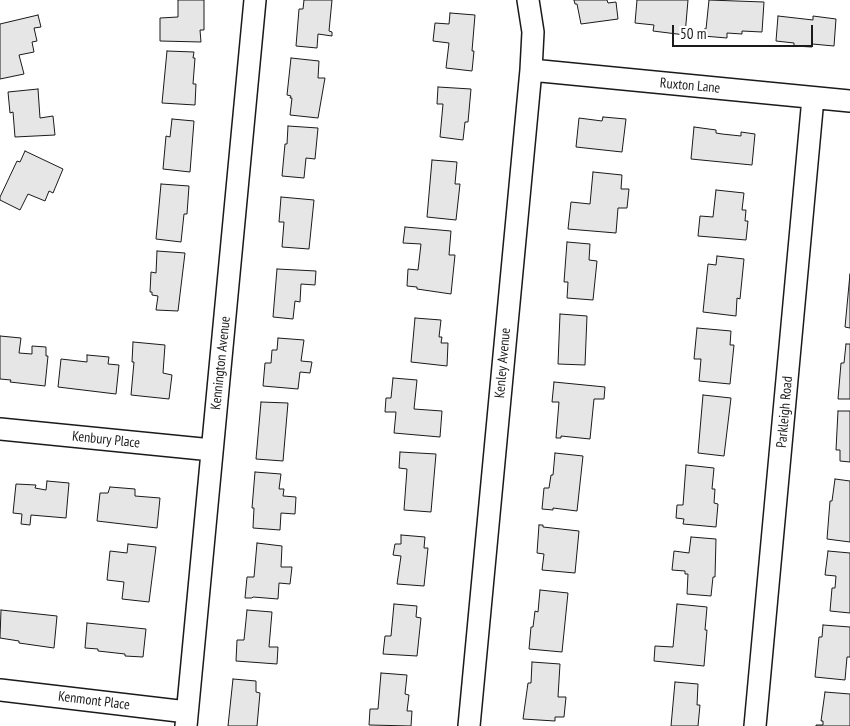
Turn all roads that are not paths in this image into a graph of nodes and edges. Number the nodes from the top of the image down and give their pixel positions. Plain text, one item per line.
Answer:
1 (255, 0) edge
2 (528, 0) edge
3 (531, 70) junction
4 (813, 98) junction
5 (850, 101) edge
6 (0, 429) edge
7 (212, 450) junction
8 (0, 690) edge
9 (187, 719) edge
10 (469, 726) edge
11 (755, 726) edge

1 - 7 street, Kennington Avenue
2 - 3 street, Kenley Avenue
3 - 4 street, Ruxton Lane
3 - 10 street, Kenley Avenue
4 - 5 street, Ruxton Lane
4 - 11 street, Parkleigh Road
6 - 7 street, Kenbury Place
7 - 9 street, Kennington Avenue
8 - 9 street, Kenmont Place

